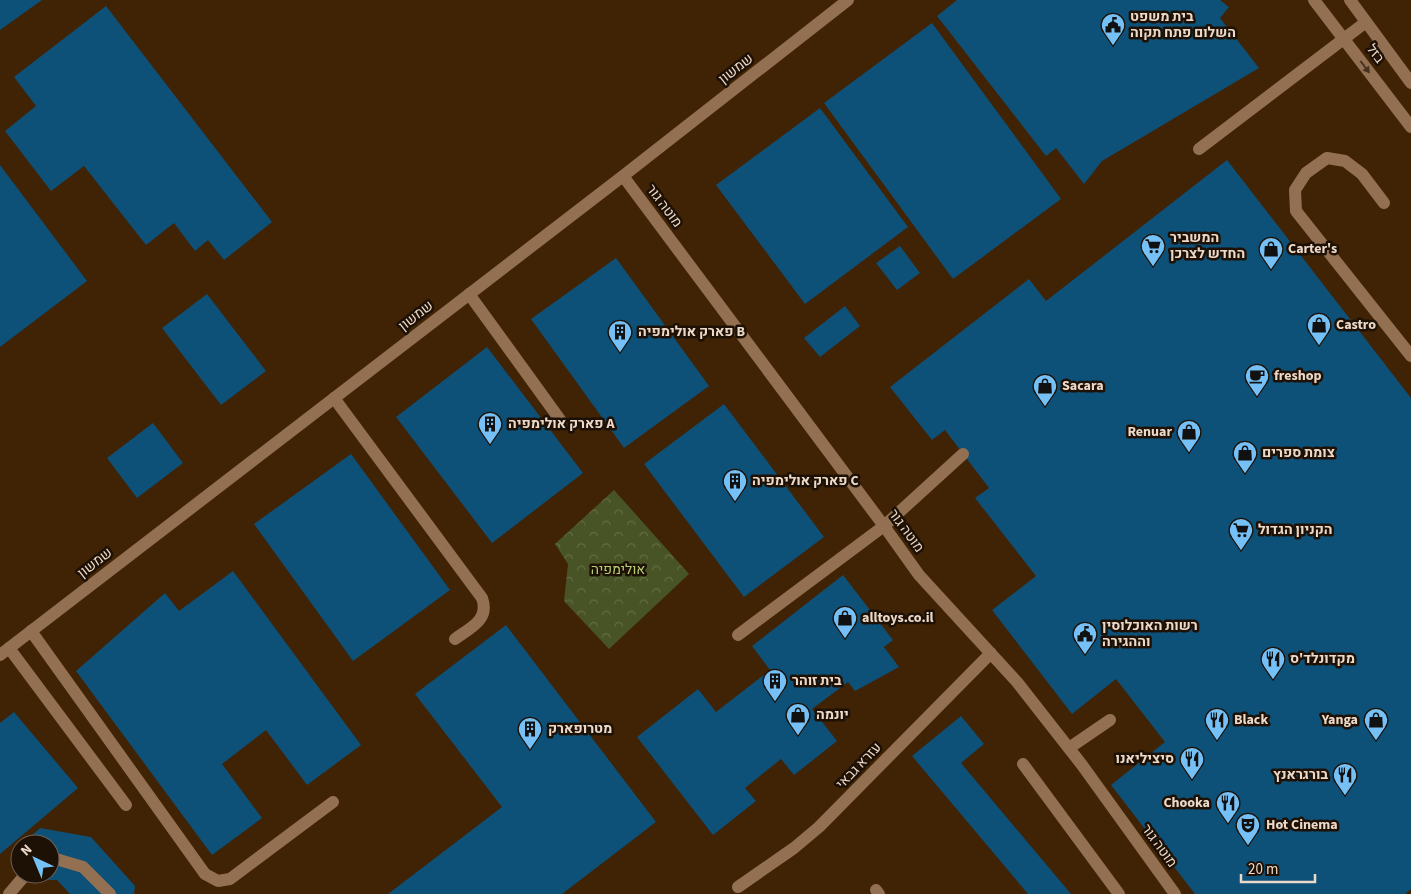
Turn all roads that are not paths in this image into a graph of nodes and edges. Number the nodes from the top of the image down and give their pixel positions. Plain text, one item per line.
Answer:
1 (848, 0) edge
2 (1314, 0) edge
3 (1350, 0) edge
4 (1366, 22) junction
5 (1344, 39) junction
6 (1411, 83) edge
7 (1411, 127) edge
8 (1199, 149) dead end
9 (623, 176) junction
10 (1384, 203) dead end
11 (469, 294) junction
12 (1411, 356) edge
13 (334, 398) junction
14 (561, 421) dead end
15 (963, 454) dead end
16 (884, 526) junction
17 (31, 631) junction
18 (738, 635) dead end
19 (454, 639) dead end
20 (5, 651) edge
21 (991, 653) junction
22 (1110, 720) dead end
23 (1069, 748) junction
24 (1023, 764) dead end
25 (333, 802) dead end
26 (126, 805) dead end
27 (60, 860) edge
28 (18, 884) edge
29 (738, 887) dead end
30 (9, 894) edge
31 (110, 894) edge
32 (1119, 894) edge
33 (1175, 894) edge

1 - 9 street, שמשון
2 - 5 street, בזל
3 - 4 street, בזל
4 - 5 street
4 - 6 street, בזל
5 -> 7 street, בזל
5 - 8 street
9 - 11 street, שמשון
9 - 16 street, מוטה גור
10 - 12 street
11 - 13 street, שמשון
11 - 14 street
13 - 17 street, שמשון
13 - 19 street
15 - 16 street
16 - 18 street
16 - 21 street, מוטה גור
17 - 20 street, שמשון
17 - 25 street
20 - 26 street
21 - 23 street, מוטה גור
21 - 29 street, עזרא גבאי
22 - 23 street
23 - 33 street, מוטה גור
24 - 32 street
27 - 31 street
28 - 30 street

